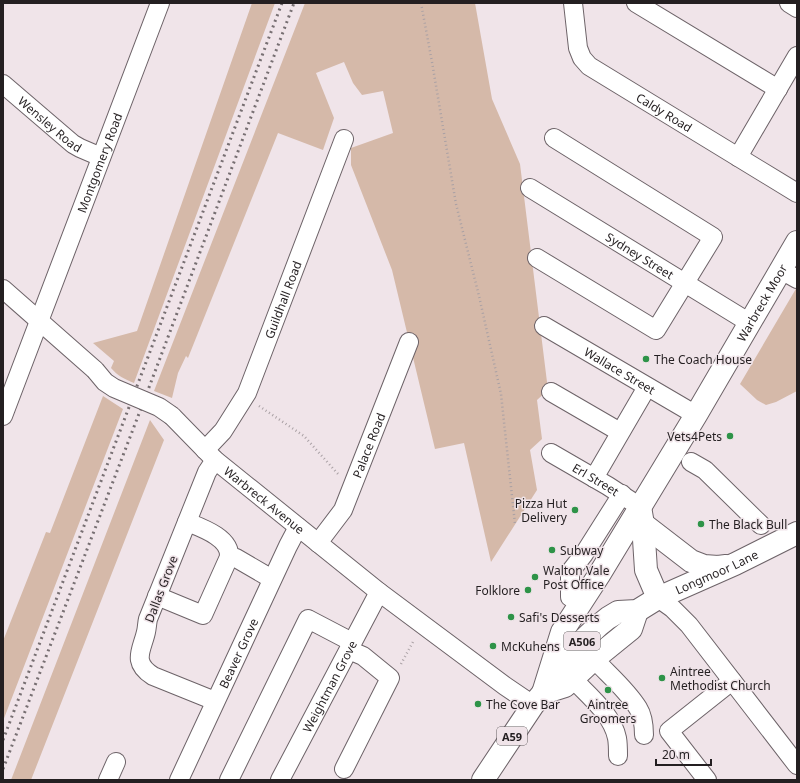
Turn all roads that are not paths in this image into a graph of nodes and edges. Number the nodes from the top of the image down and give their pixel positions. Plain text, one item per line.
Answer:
1 (160, 3) edge
2 (572, 3) edge
3 (636, 3) edge
4 (789, 3) edge
5 (797, 8) edge
6 (797, 56) edge
7 (3, 84) edge
8 (778, 89) junction
9 (554, 138) dead end
10 (344, 139) dead end
11 (101, 157) junction
12 (738, 157) junction
13 (530, 188) dead end
14 (797, 193) edge
15 (797, 242) edge
16 (537, 258) dead end
17 (789, 275) edge
18 (684, 283) junction
19 (3, 289) edge
20 (39, 322) junction
21 (750, 323) junction
22 (544, 326) dead end
23 (409, 342) dead end
24 (646, 387) junction
25 (551, 392) dead end
26 (696, 415) junction
27 (3, 416) edge
28 (620, 432) junction
29 (551, 453) dead end
30 (210, 455) junction
31 (691, 462) dead end
32 (594, 478) junction
33 (622, 494) junction
34 (642, 516) junction
35 (187, 522) junction
36 (761, 525) dead end
37 (298, 527) junction
38 (797, 533) edge
39 (318, 543) junction
40 (229, 557) junction
41 (735, 564) junction
42 (272, 579) junction
43 (379, 592) junction
44 (157, 596) junction
45 (658, 598) junction
46 (581, 603) junction
47 (637, 611) junction
48 (351, 646) junction
49 (594, 659) junction
50 (572, 679) junction
51 (732, 681) junction
52 (538, 699) junction
53 (215, 701) junction
54 (644, 735) dead end
55 (618, 756) dead end
56 (116, 762) dead end
57 (797, 765) edge
58 (344, 769) dead end
59 (108, 780) edge
60 (179, 780) edge
61 (229, 780) edge
62 (280, 780) edge
63 (483, 780) edge
64 (707, 780) edge

1 - 11 street, Montgomery Road
2 - 12 street, Caldy Road
3 - 8 street
4 - 5 street
6 - 8 street
7 - 11 street, Wensley Road
8 - 12 street
9 - 18 street
10 - 30 street, Guildhall Road
11 - 20 street, Montgomery Road
12 - 14 street, Caldy Road
13 - 18 street, Sydney Street
15 - 17 main road, Warbreck Moor / A59
16 - 18 street
17 - 21 main road, Warbreck Moor / A59
18 - 21 street, Sydney Street
19 - 20 street, Warbreck Avenue
20 - 27 street, Montgomery Road
20 - 30 street, Warbreck Avenue, bridge
21 - 26 main road, Warbreck Moor / A59
22 - 24 street, Wallace Street
23 - 39 street, Palace Road
24 - 26 street, Wallace Street
24 - 28 street
25 - 28 street
26 - 34 main road, Warbreck Moor / A59
28 - 32 street
29 - 32 street, Erl Street
30 - 35 street, Dallas Grove
30 - 37 street, Warbreck Avenue
31 - 36 street
32 - 33 street, Erl Street
33 - 34 street, Erl Street
33 - 46 street
34 - 41 main road, A506
34 - 45 main road
34 - 46 main road, Warbreck Moor / A59
35 - 40 street
35 - 44 street, Dallas Grove
37 - 39 street, Warbreck Avenue
37 - 42 street, Beaver Grove
38 - 41 main road, Longmoor Lane / A506
39 - 43 street, Warbreck Avenue
40 - 42 street
40 - 44 street
41 - 45 main road, Longmoor Lane / A506
42 - 53 street, Beaver Grove
43 - 48 street, Weightman Grove
43 - 52 street, Warbreck Avenue
44 - 53 street, Dallas Grove
45 - 47 main road, Longmoor Lane / A506
45 - 51 street
46 - 52 main road, Warbreck Moor / A59
47 - 49 main road, A506
47 - 52 main road, Longmoor Lane / A506
48 - 58 street
48 - 61 street
48 - 62 street, Weightman Grove
49 - 50 main road, A506
49 - 54 street
50 - 52 main road, A506
50 - 55 street
51 - 57 street
51 - 64 street
52 - 63 main road, A59
53 - 60 street, Beaver Grove
56 - 59 street

